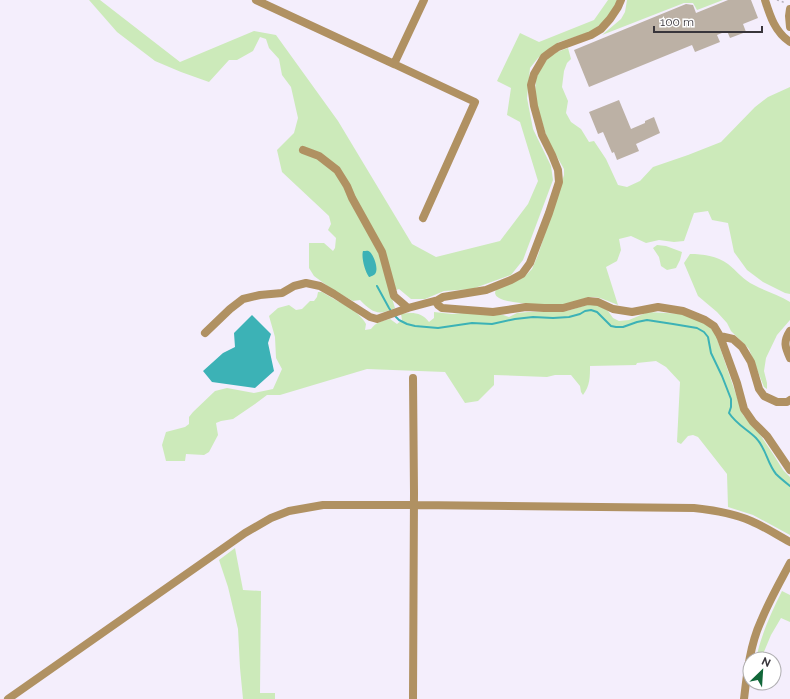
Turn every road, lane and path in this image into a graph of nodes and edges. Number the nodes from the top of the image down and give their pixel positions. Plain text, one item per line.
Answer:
1 (256, 0) edge
2 (424, 0) edge
3 (621, 0) edge
4 (765, 0) edge
5 (777, 0) edge
6 (790, 4) edge
7 (790, 9) edge
8 (790, 27) edge
9 (790, 42) edge
10 (394, 64) junction
11 (303, 150) dead end
12 (423, 218) dead end
13 (438, 300) junction
14 (408, 308) junction
15 (790, 331) edge
16 (206, 333) dead end
17 (720, 336) junction
18 (790, 358) edge
19 (413, 378) dead end
20 (790, 400) edge
21 (790, 470) edge
22 (414, 505) junction
23 (790, 542) edge
24 (790, 563) edge
25 (8, 699) edge
26 (413, 699) edge
27 (744, 699) edge

1 - 10 street
2 - 10 street
3 - 13 street
4 - 9 street
5 - 6 path
7 - 8 street
10 - 12 street
11 - 14 street
13 - 14 street
13 - 17 street
14 - 16 street
15 - 18 street
17 - 20 street
17 - 21 street
19 - 22 street
22 - 23 street
22 - 25 street
22 - 26 street
24 - 27 street

